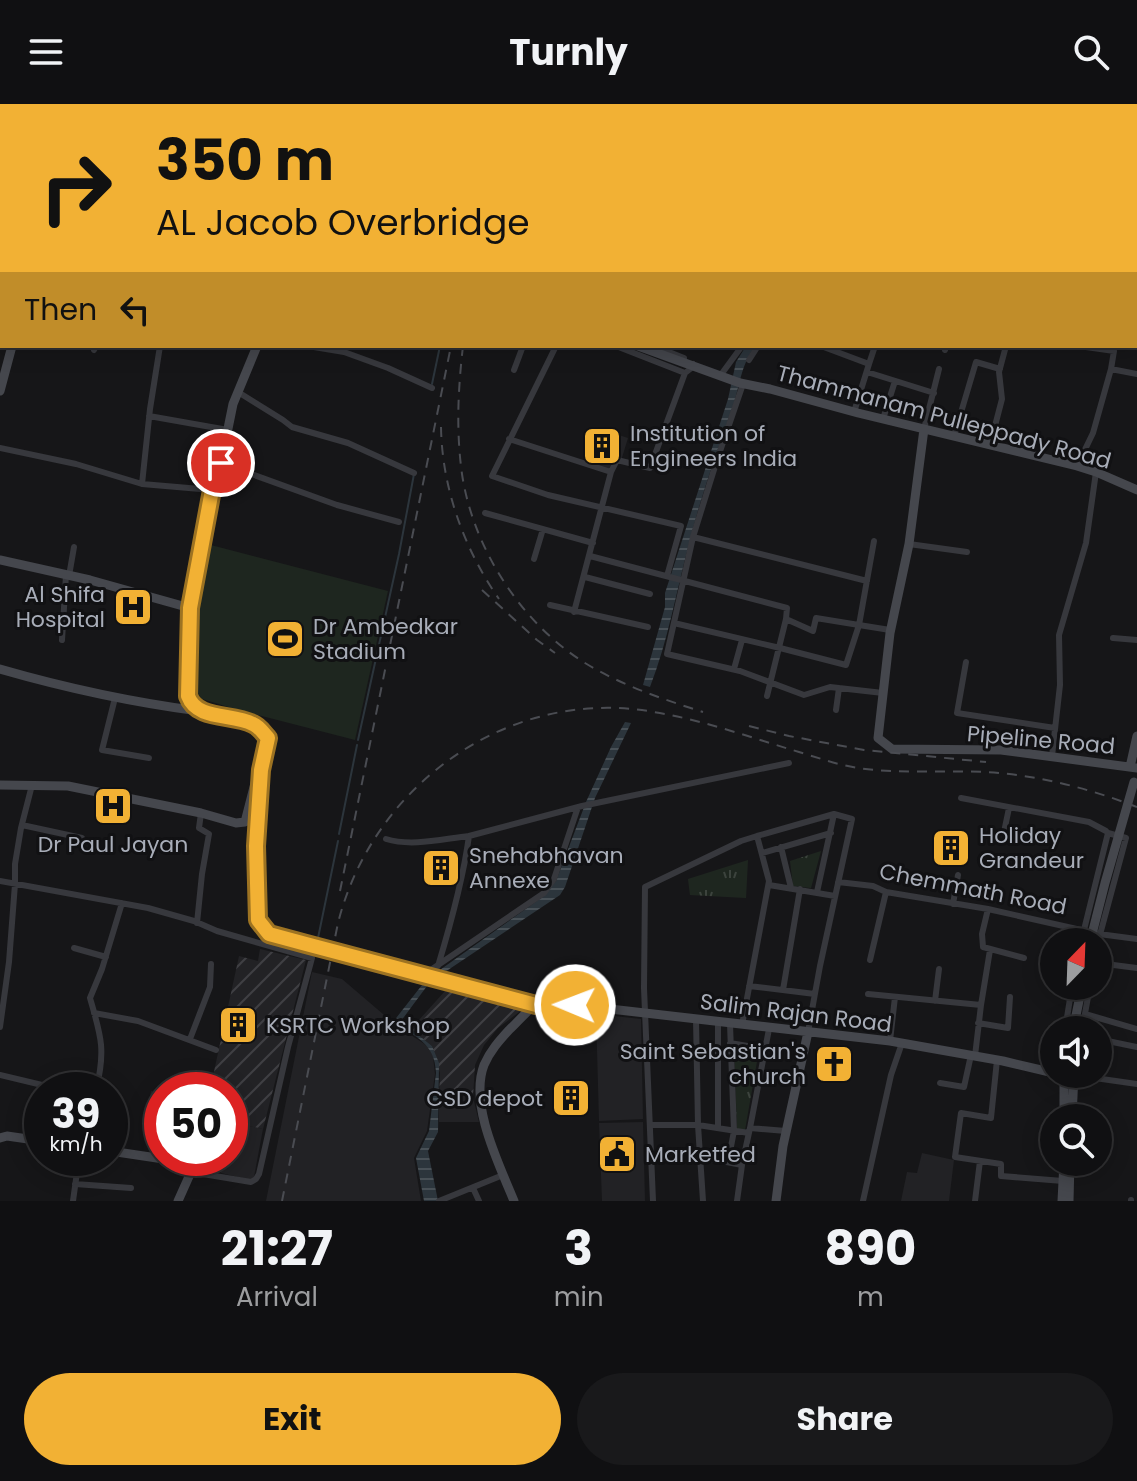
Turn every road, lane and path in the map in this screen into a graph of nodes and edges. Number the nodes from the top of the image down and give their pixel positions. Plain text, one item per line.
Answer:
1 (11, 348) edge
2 (160, 348) edge
3 (256, 348) edge
4 (320, 348) edge
5 (522, 348) edge
6 (555, 348) edge
7 (621, 348) edge
8 (643, 348) edge
9 (659, 348) edge
10 (741, 348) edge
11 (757, 348) edge
12 (826, 348) edge
13 (874, 348) edge
14 (1005, 348) edge
15 (1093, 348) edge
16 (749, 360) dead end
17 (869, 364) junction
18 (694, 366) junction
19 (939, 369) dead end
20 (1000, 369) junction
21 (1111, 369) junction
22 (514, 370) dead end
23 (867, 372) junction
24 (685, 373) junction
25 (1137, 374) edge
26 (720, 376) junction
27 (895, 381) junction
28 (738, 383) junction
29 (432, 388) dead end
30 (0, 391) edge
31 (238, 392) junction
32 (934, 393) junction
33 (854, 412) junction
34 (149, 416) junction
35 (883, 419) junction
36 (924, 429) junction
37 (228, 430) junction
38 (954, 436) junction
39 (509, 439) junction
40 (990, 445) junction
41 (0, 448) edge
42 (221, 463) junction
43 (1077, 466) junction
44 (611, 472) junction
45 (1096, 472) junction
46 (414, 473) dead end
47 (142, 484) junction
48 (212, 490) junction
49 (1137, 490) edge
50 (602, 508) junction
51 (485, 513) dead end
52 (399, 522) dead end
53 (543, 529) junction
54 (693, 537) junction
55 (874, 541) dead end
56 (593, 543) junction
57 (909, 544) junction
58 (74, 547) dead end
59 (967, 552) dead end
60 (590, 556) junction
61 (534, 559) dead end
62 (0, 560) edge
63 (67, 575) junction
64 (585, 577) junction
65 (668, 577) junction
66 (681, 581) junction
67 (867, 581) junction
68 (650, 594) dead end
69 (550, 605) dead end
70 (190, 608) junction
71 (574, 612) junction
72 (786, 619) junction
73 (674, 623) junction
74 (859, 625) junction
75 (648, 627) dead end
76 (890, 630) junction
77 (1113, 638) dead end
78 (62, 640) dead end
79 (742, 640) junction
80 (1137, 640) edge
81 (780, 648) junction
82 (966, 662) dead end
83 (0, 669) edge
84 (734, 669) junction
85 (770, 682) junction
86 (839, 688) junction
87 (883, 693) junction
88 (767, 696) dead end
89 (115, 698) junction
90 (836, 710) dead end
91 (199, 711) junction
92 (1055, 728) junction
93 (1137, 736) edge
94 (1052, 756) junction
95 (149, 758) dead end
96 (789, 763) dead end
97 (1135, 769) edge
98 (261, 770) junction
99 (0, 785) edge
100 (33, 785) junction
101 (961, 798) dead end
102 (580, 806) junction
103 (1009, 808) junction
104 (201, 813) junction
105 (834, 814) junction
106 (22, 825) junction
107 (1004, 832) dead end
108 (831, 833) junction
109 (1108, 833) junction
110 (469, 836) junction
111 (757, 836) junction
112 (82, 838) dead end
113 (386, 839) dead end
114 (781, 847) junction
115 (762, 853) junction
116 (958, 875) dead end
117 (0, 881) edge
118 (838, 882) junction
119 (15, 884) junction
120 (769, 885) junction
121 (791, 888) junction
122 (800, 889) junction
123 (817, 892) junction
124 (886, 892) junction
125 (835, 896) junction
126 (122, 903) junction
127 (953, 904) junction
128 (988, 909) junction
129 (197, 923) junction
130 (1075, 928) edge
131 (1084, 928) edge
132 (1094, 928) edge
133 (1102, 928) edge
134 (1112, 938) edge
135 (1137, 939) edge
136 (74, 948) dead end
137 (990, 950) junction
138 (106, 957) junction
139 (1024, 958) dead end
140 (870, 960) dead end
141 (211, 964) dead end
142 (1112, 965) edge
143 (438, 966) junction
144 (1137, 968) edge
145 (939, 969) dead end
146 (749, 986) junction
147 (783, 990) junction
148 (815, 994) junction
149 (868, 994) dead end
150 (895, 997) junction
151 (1010, 997) dead end
152 (1088, 1000) edge
153 (935, 1001) junction
154 (981, 1005) junction
155 (534, 1006) junction
156 (94, 1013) junction
157 (645, 1013) junction
158 (1085, 1014) joint
159 (696, 1019) junction
160 (718, 1023) junction
161 (978, 1023) junction
162 (730, 1024) junction
163 (742, 1025) junction
164 (0, 1027) edge
165 (769, 1029) junction
166 (1137, 1029) edge
167 (808, 1032) junction
168 (190, 1039) junction
169 (890, 1041) junction
170 (1112, 1042) edge
171 (730, 1043) junction
172 (902, 1043) junction
173 (1137, 1047) edge
174 (765, 1049) junction
175 (216, 1050) dead end
176 (973, 1056) junction
177 (997, 1060) junction
178 (1040, 1069) edge
179 (100, 1072) edge
180 (0, 1075) edge
181 (1112, 1080) edge
182 (24, 1081) edge
183 (940, 1083) dead end
184 (1137, 1084) edge
185 (651, 1125) junction
186 (698, 1125) junction
187 (718, 1128) junction
188 (734, 1131) junction
189 (750, 1131) junction
190 (786, 1131) junction
191 (0, 1138) edge
192 (24, 1138) edge
193 (701, 1157) junction
194 (980, 1161) junction
195 (728, 1162) junction
196 (742, 1165) junction
197 (503, 1175) junction
198 (76, 1176) edge
199 (189, 1176) edge
200 (215, 1176) edge
201 (1063, 1176) edge
202 (1070, 1176) edge
203 (1063, 1181) junction
204 (75, 1184) junction
205 (131, 1188) dead end
206 (473, 1188) junction
207 (73, 1201) edge
208 (178, 1201) edge
209 (439, 1201) edge
210 (479, 1201) edge
211 (514, 1201) edge
212 (653, 1201) edge
213 (703, 1201) edge
214 (737, 1201) edge
215 (776, 1201) edge
216 (863, 1201) edge
217 (975, 1201) edge
218 (1062, 1201) edge
219 (1069, 1201) edge

1 - 30 main road
2 - 34 street
3 - 31 main road
4 - 29 street
5 - 22 street
6 - 39 street
7 - 24 street
8 - 18 main road, Thammanam Pulleppady Road
9 - 18 street
10 - 26 street
11 - 16 street
12 - 17 street
13 - 17 street
14 - 20 street
15 - 21 street
17 - 23 street
18 - 24 street
18 - 26 main road, Thammanam Pulleppady Road
19 - 32 street
20 - 38 street
20 - 40 street
21 - 25 street
21 - 43 street
23 - 27 street
23 - 33 street
24 - 44 street
26 - 28 main road, Thammanam Pulleppady Road
27 - 32 street
27 - 35 street
28 - 33 main road, Thammanam Pulleppady Road
28 - 54 street
31 - 37 main road
31 - 46 street
32 - 36 street
33 - 35 main road, Thammanam Pulleppady Road
34 - 37 street
34 - 47 street
35 - 36 main road, Thammanam Pulleppady Road
36 - 38 main road, Thammanam Pulleppady Road
36 - 57 main road
37 - 42 main road
38 - 40 main road, Thammanam Pulleppady Road
39 - 44 street
39 - 50 street
40 - 43 main road, Thammanam Pulleppady Road
41 - 47 street
42 - 48 main road
42 - 52 street
43 - 45 main road, Thammanam Pulleppady Road
44 - 50 street
45 - 49 main road, Thammanam Pulleppady Road
45 - 92 street
47 - 48 street
48 - 70 main road
50 - 56 street
50 - 65 street
51 - 53 street
53 - 56 street
53 - 61 street
54 - 66 street
54 - 67 street
55 - 67 street
56 - 60 street
57 - 59 street
57 - 76 main road
58 - 63 street
60 - 64 street
60 - 65 street
62 - 63 main road
63 - 70 main road
63 - 78 street
64 - 68 street
64 - 71 street
65 - 66 street
66 - 72 street
66 - 73 street
67 - 74 street
69 - 71 street
70 - 91 main road
71 - 75 street
72 - 74 street
72 - 81 street
73 - 79 street
73 - 84 street
74 - 76 street
74 - 81 street
76 - 87 main road
77 - 80 street
79 - 81 street
79 - 84 street
81 - 85 street
82 - 92 street
83 - 89 main road
84 - 85 street
85 - 86 street
85 - 88 street
86 - 87 street
86 - 90 street
87 - 94 main road, Pipeline Road
89 - 91 main road
89 - 95 street
91 - 98 main road
92 - 94 street
93 - 97 main road
94 - 97 main road, Pipeline Road
96 - 102 street
97 - 132 main road, bridge
98 - 104 main road
98 - 155 main road, Salim Rajan Road, bridge
99 - 100 main road
100 - 104 main road
100 - 106 street
101 - 103 street
102 - 110 street
102 - 143 street
103 - 107 street
103 - 109 street
104 - 129 street
105 - 108 street
105 - 111 street
105 - 118 street
106 - 112 street
106 - 119 street
108 - 114 street
108 - 123 street
109 - 131 street
109 - 133 street
110 - 113 street
110 - 143 street
111 - 115 street
111 - 157 street
114 - 115 street
114 - 121 street
115 - 120 street
116 - 127 street
117 - 119 street
118 - 124 street, Chemmath Road
118 - 125 street
119 - 126 street
119 - 164 street
120 - 121 street
120 - 146 street
121 - 122 street
122 - 123 street
122 - 147 street
123 - 125 street
124 - 127 street, Chemmath Road
124 - 140 street
125 - 148 street
126 - 129 street
126 - 138 street
127 - 128 street, Chemmath Road
128 - 130 street, Chemmath Road
128 - 137 street
129 - 200 street
134 - 135 street, Chemmath Road
136 - 138 street
137 - 139 street
137 - 154 street
138 - 156 street
141 - 168 street
142 - 144 street
143 - 155 street, bridge
145 - 153 street
146 - 147 street
146 - 163 street
147 - 148 street
148 - 167 street
149 - 150 street
150 - 153 street
150 - 169 street
151 - 161 street
152 - 158 street
153 - 154 street
154 - 161 street
155 - 157 main road, Salim Rajan Road
155 - 197 main road
156 - 168 street
156 - 179 street
157 - 159 main road, Salim Rajan Road
157 - 185 street
158 - 166 street
159 - 160 main road, Salim Rajan Road
159 - 186 street
160 - 162 main road, Salim Rajan Road
160 - 187 street
161 - 176 street
162 - 163 main road, Salim Rajan Road
162 - 171 street
163 - 165 main road, Salim Rajan Road
165 - 167 main road, Salim Rajan Road
165 - 174 street
167 - 169 main road, Salim Rajan Road
167 - 190 main road
168 - 175 street
169 - 172 main road, Salim Rajan Road
170 - 173 street
171 - 174 street
171 - 188 street
172 - 176 main road, Salim Rajan Road
172 - 216 street
174 - 189 street
176 - 177 main road, Salim Rajan Road
176 - 183 street
177 - 178 main road, Salim Rajan Road
177 - 194 street
180 - 182 street
181 - 184 street
185 - 186 street
185 - 212 street
186 - 187 street
186 - 193 street
187 - 188 street
188 - 189 street
188 - 195 street
189 - 190 street
189 - 196 street
190 - 215 main road
191 - 192 main road
193 - 195 street
193 - 213 street
194 - 203 street
194 - 217 street
195 - 196 street
196 - 214 street
197 - 206 street
197 - 211 main road
198 - 204 street
199 - 208 main road
201 - 203 main road
202 - 219 main road
203 - 218 main road
204 - 205 street
204 - 207 street
206 - 209 street
206 - 210 street

